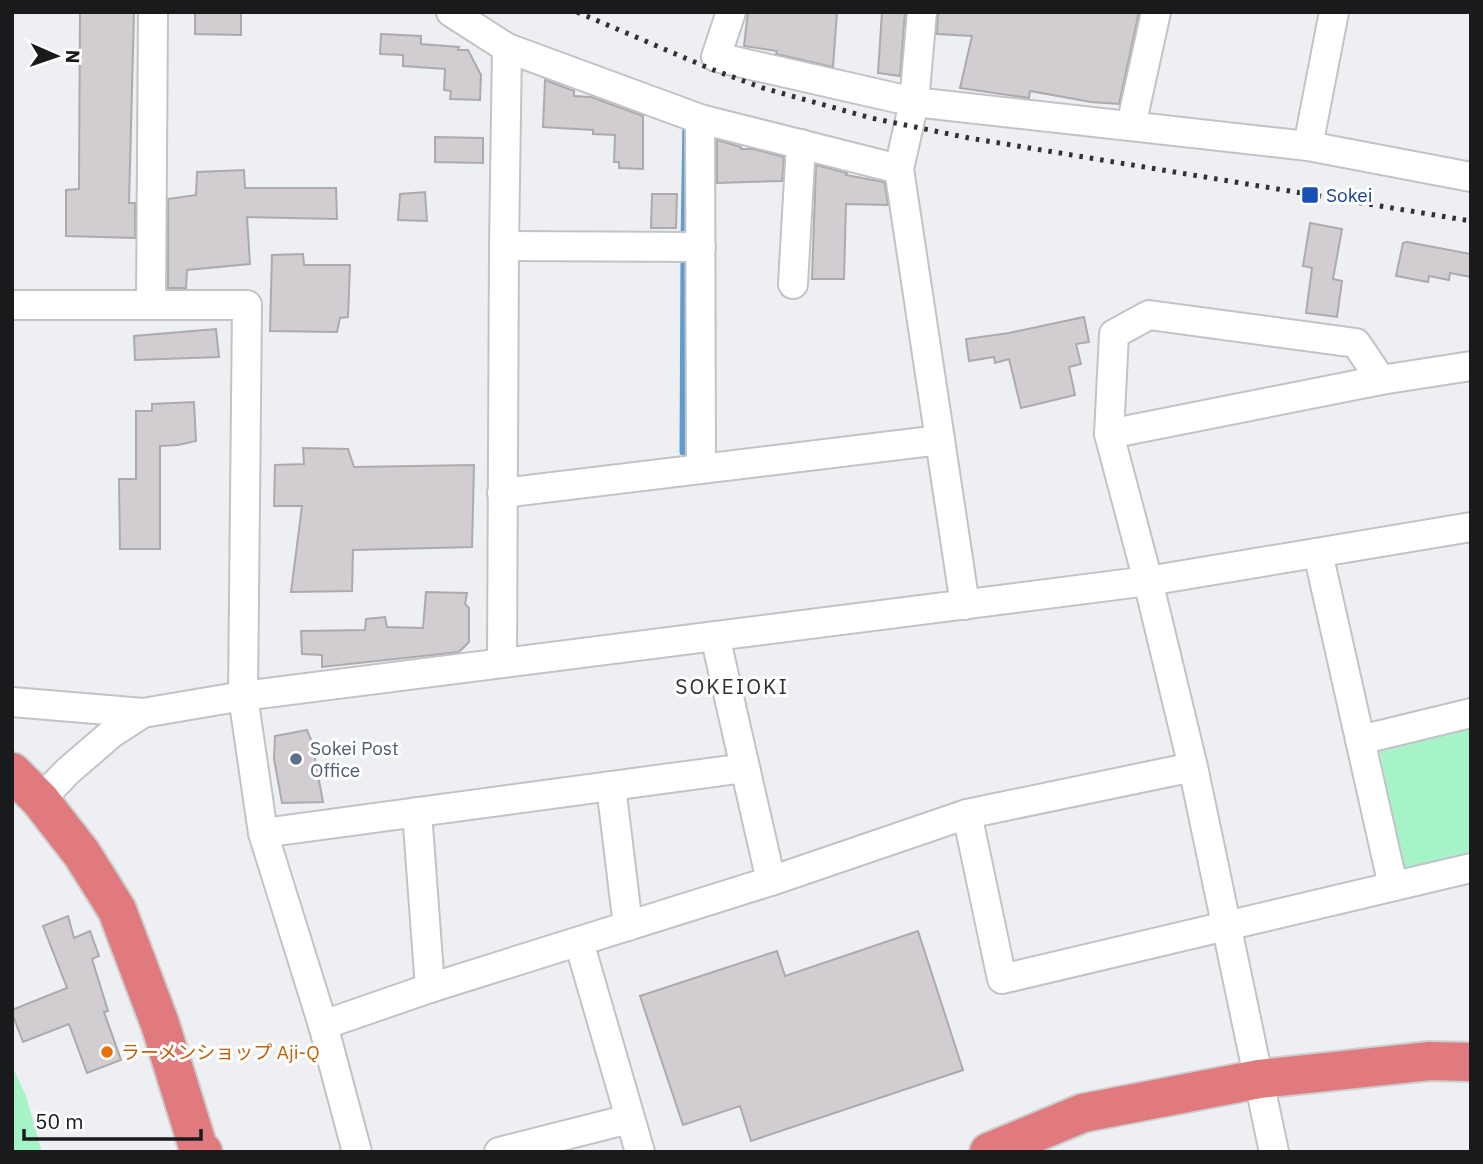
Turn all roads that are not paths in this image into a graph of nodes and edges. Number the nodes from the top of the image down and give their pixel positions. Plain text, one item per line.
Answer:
1 (153, 12) edge
2 (451, 12) edge
3 (731, 12) edge
4 (922, 12) edge
5 (1156, 12) edge
6 (1334, 12) edge
7 (507, 48) junction
8 (914, 102) junction
9 (701, 119) junction
10 (1131, 126) junction
11 (801, 144) junction
12 (1308, 146) junction
13 (899, 169) junction
14 (1471, 177) edge
15 (504, 246) junction
16 (701, 247) junction
17 (793, 284) dead end
18 (12, 305) edge
19 (151, 305) junction
20 (1471, 366) edge
21 (1381, 380) junction
22 (1109, 434) junction
23 (940, 440) junction
24 (701, 469) junction
25 (502, 493) junction
26 (1471, 527) edge
27 (1318, 553) junction
28 (1148, 581) junction
29 (965, 605) junction
30 (715, 636) junction
31 (502, 662) junction
32 (243, 696) junction
33 (12, 702) edge
34 (143, 713) junction
35 (1471, 713) edge
36 (1360, 740) junction
37 (1194, 766) junction
38 (745, 768) junction
39 (12, 772) edge
40 (611, 786) junction
41 (40, 800) junction
42 (417, 812) junction
43 (967, 814) junction
44 (263, 833) junction
45 (1471, 868) edge
46 (771, 881) junction
47 (1393, 886) junction
48 (1228, 924) junction
49 (628, 926) junction
50 (579, 942) junction
51 (430, 988) junction
52 (323, 1025) junction
53 (1471, 1062) edge
54 (1259, 1079) junction
55 (629, 1119) junction
56 (199, 1150) edge
57 (357, 1152) edge
58 (499, 1152) edge
59 (640, 1152) edge
60 (989, 1152) edge
61 (1275, 1152) edge

1 - 19 street
2 - 7 street
3 - 8 street
4 - 8 street
5 - 10 street
6 - 12 street
7 - 9 street
7 - 15 street
8 - 10 street
8 - 13 street
9 - 11 street
9 - 16 street
10 - 12 street
11 - 13 street
11 - 17 street
12 - 14 street
13 - 23 street
15 - 16 street
15 - 25 street
16 - 24 street
18 - 19 street
19 - 32 street
20 - 21 street
21 - 22 street
21 - 22 street
22 - 28 street
23 - 24 street
23 - 29 street
24 - 25 street
25 - 31 street
26 - 27 street
27 - 28 street
27 - 36 street
28 - 29 street
28 - 37 street
29 - 30 street
30 - 31 street
30 - 38 street
31 - 32 street
32 - 34 street
32 - 44 street
33 - 34 street
34 - 41 street
35 - 36 street
36 - 47 street
37 - 43 street
37 - 48 street
38 - 40 street
38 - 46 street
39 - 41 highway
40 - 42 street
40 - 49 street
41 - 56 highway
42 - 44 street
42 - 51 street
43 - 46 street
43 - 48 street
44 - 52 street
45 - 47 street
46 - 49 street
47 - 48 street
48 - 54 street
49 - 50 street
50 - 51 street
50 - 55 street
51 - 52 street
52 - 57 street
53 - 54 highway
54 - 60 highway
54 - 61 street
55 - 58 street
55 - 59 street

